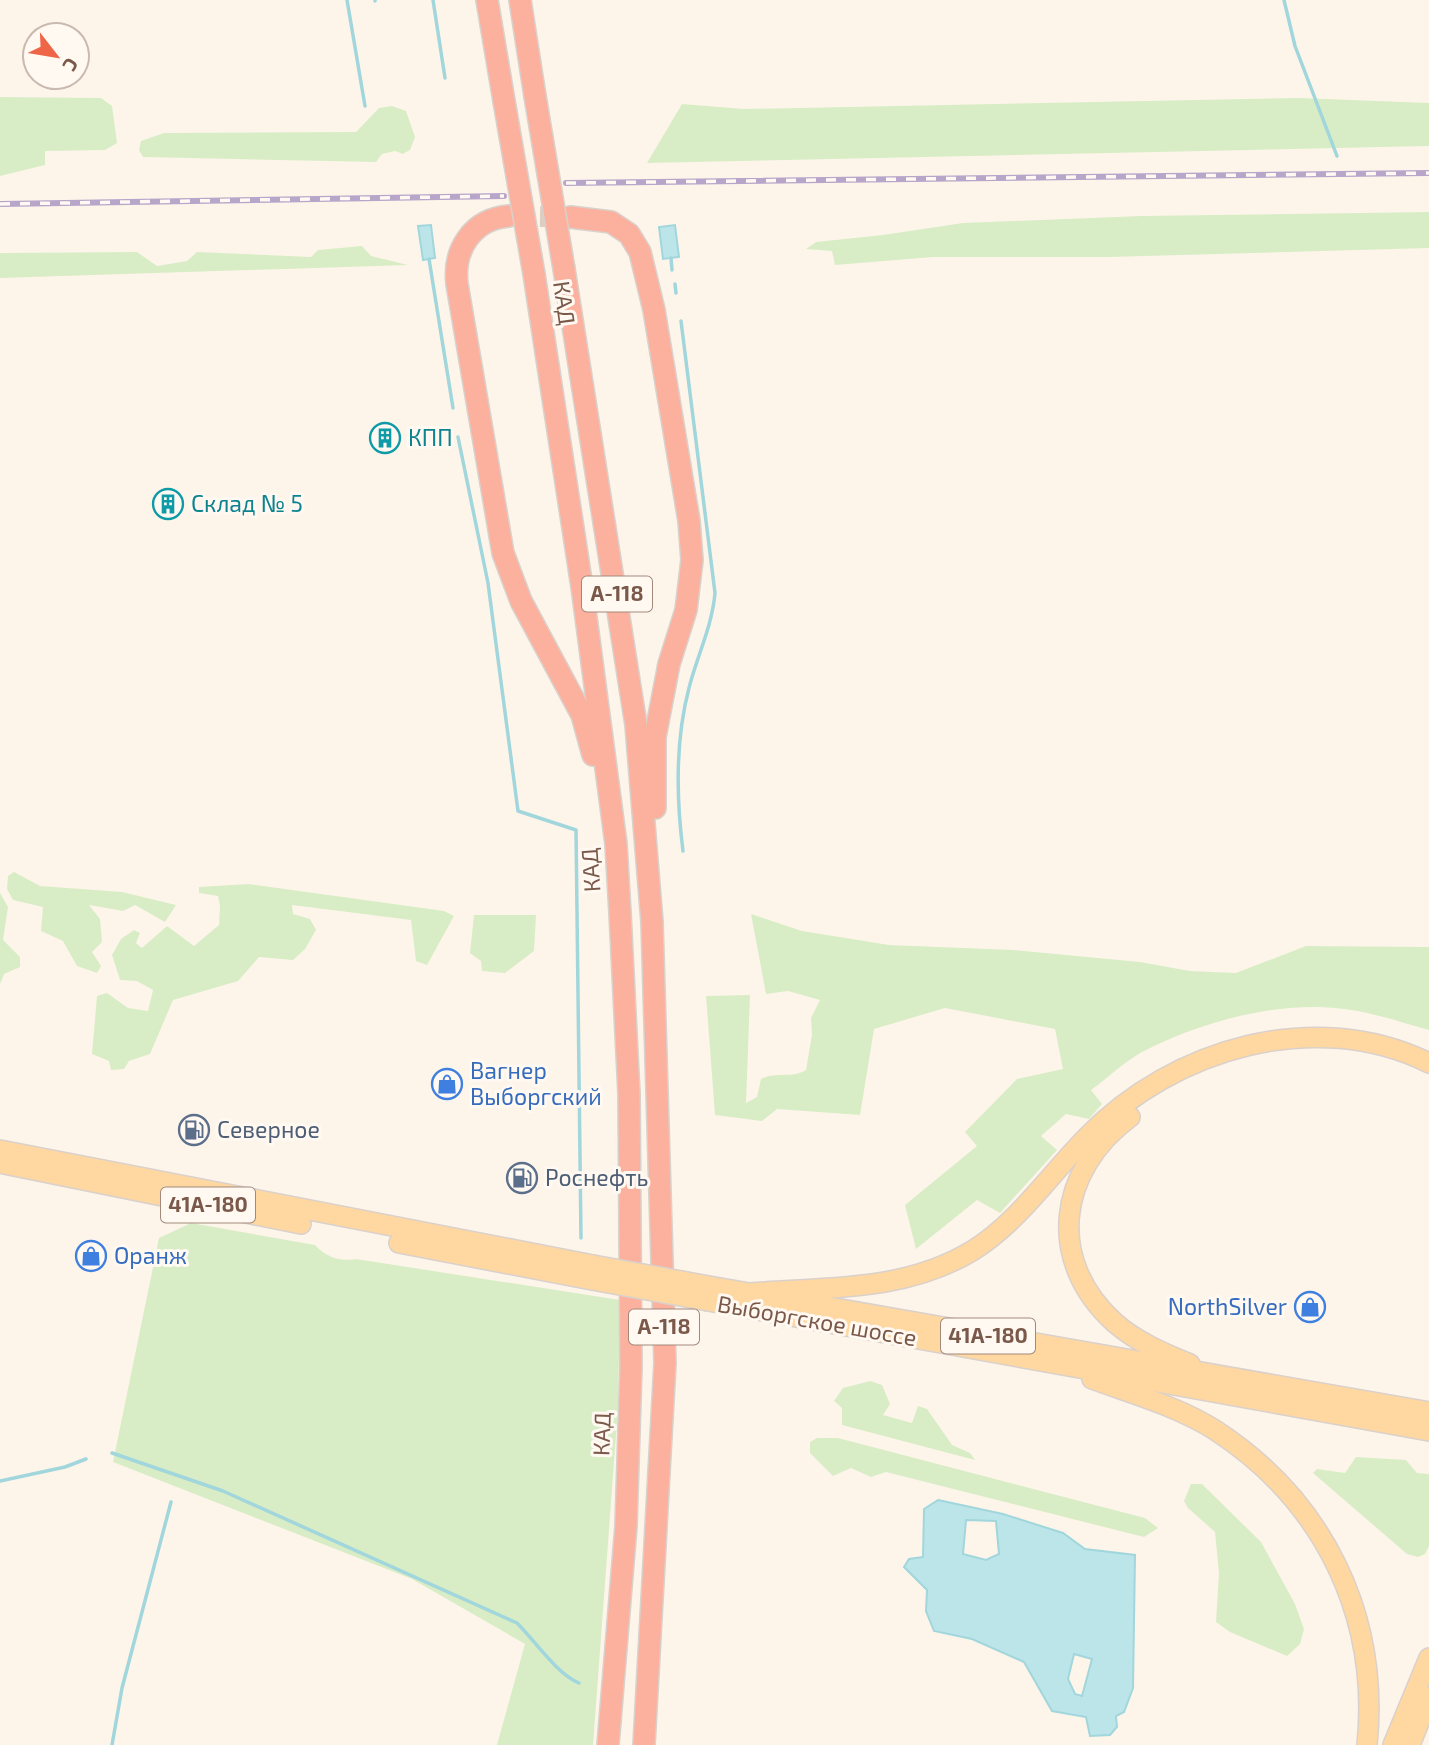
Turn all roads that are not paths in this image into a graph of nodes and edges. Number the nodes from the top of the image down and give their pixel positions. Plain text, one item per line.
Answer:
1 (487, 0) edge
2 (520, 0) edge
3 (509, 216) tunnel mouth
4 (570, 217) tunnel mouth
5 (620, 913) junction
6 (652, 922) junction
7 (1429, 1063) edge
8 (1429, 1077) edge
9 (0, 1150) edge
10 (0, 1163) edge
11 (592, 1273) junction
12 (750, 1293) junction
13 (708, 1294) junction
14 (1035, 1360) junction
15 (1227, 1379) junction
16 (1429, 1412) edge
17 (1429, 1431) edge
18 (1429, 1658) edge
19 (1429, 1697) edge
20 (1429, 1727) edge
21 (608, 1745) edge
22 (644, 1745) edge
23 (1367, 1745) edge
24 (1394, 1745) edge
25 (1410, 1745) edge
26 (1417, 1745) edge

1 - 5 highway, КАД / А-118, bridge
2 - 6 highway, КАД / А-118, bridge
3 - 5 highway
4 - 6 highway
5 - 21 highway, КАД / А-118
6 - 22 highway, КАД / А-118
7 - 12 main road
8 - 15 main road
9 - 11 main road, Выборгское шоссе / 41А-180
10 - 11 main road, Выборгское шоссе / 41А-180
11 - 13 main road, Выборгское шоссе / 41А-180, bridge
12 - 13 main road, Выборгское шоссе / 41А-180
12 - 15 main road, Выборгское шоссе / 41А-180
13 - 14 main road, Выборгское шоссе / 41А-180
14 - 17 main road, Выборгское шоссе / 41А-180
14 - 23 main road
15 - 16 main road, Выборгское шоссе / 41А-180
18 - 24 main road
19 - 25 main road
20 - 26 main road

